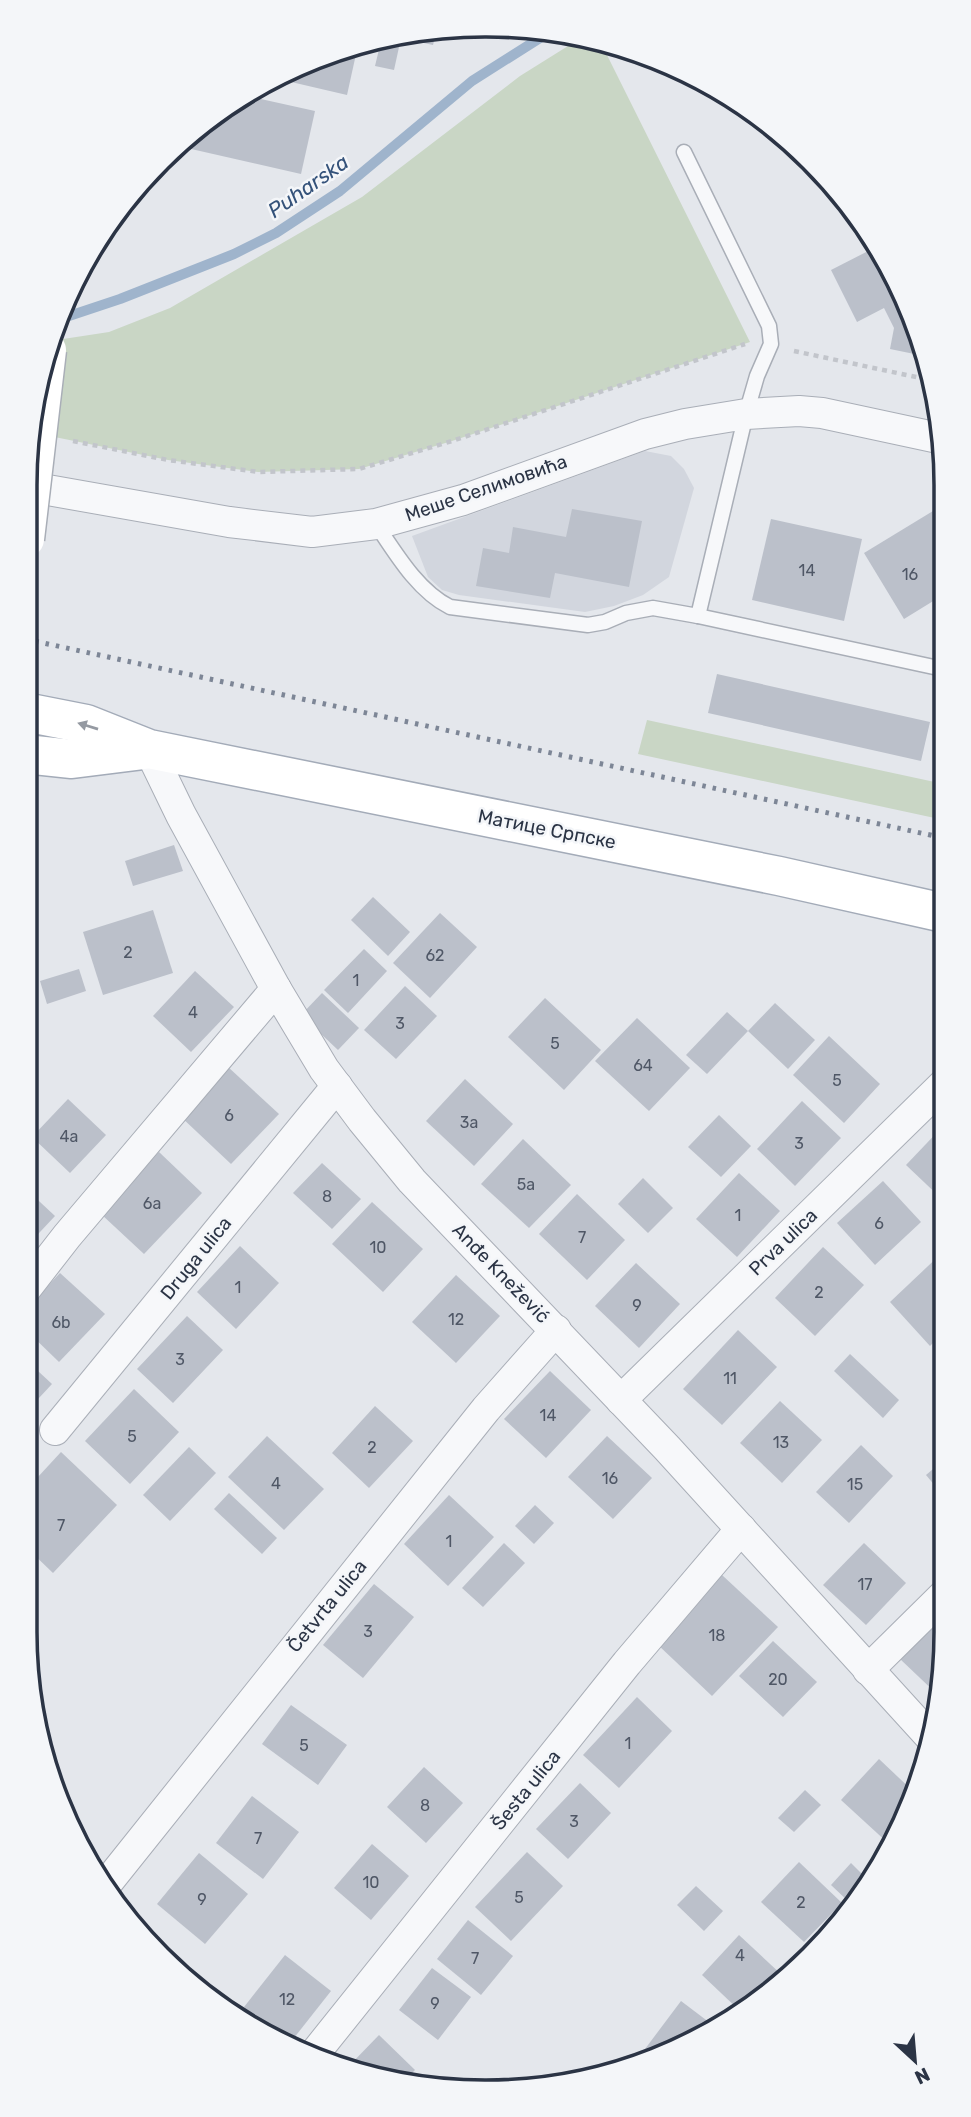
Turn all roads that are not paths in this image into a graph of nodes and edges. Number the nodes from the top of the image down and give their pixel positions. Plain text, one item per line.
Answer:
1 (684, 152) dead end
2 (746, 414) junction
3 (931, 436) edge
4 (37, 488) edge
5 (376, 524) junction
6 (698, 615) junction
7 (934, 667) edge
8 (37, 715) edge
9 (149, 749) junction
10 (37, 755) edge
11 (934, 910) edge
12 (276, 989) junction
13 (337, 1086) junction
14 (934, 1094) edge
15 (37, 1274) edge
16 (555, 1330) junction
17 (621, 1400) junction
18 (55, 1430) dead end
19 (740, 1529) junction
20 (934, 1605) edge
21 (868, 1670) junction
22 (923, 1730) edge
23 (111, 1879) edge
24 (319, 2048) edge

1 - 2 lane
2 - 3 street, Меше Селимовића
2 - 5 street, Меше Селимовића
2 - 6 lane
4 - 5 street, Меше Селимовића
5 - 6 lane
6 - 7 lane
9 -> 8 main road
9 - 10 main road
9 - 11 main road, Матице Српске
9 - 12 street, Anđe Knežević
12 - 13 street, Anđe Knežević
12 - 15 street
13 - 16 street, Anđe Knežević
13 - 18 street, Druga ulica
14 - 17 street, Prva ulica
16 - 17 street, Anđe Knežević
16 - 23 street, Četvrta ulica
17 - 19 street, Anđe Knežević
19 - 21 street, Anđe Knežević
19 - 24 street, Šesta ulica
20 - 21 street
21 - 22 street, Anđe Knežević

